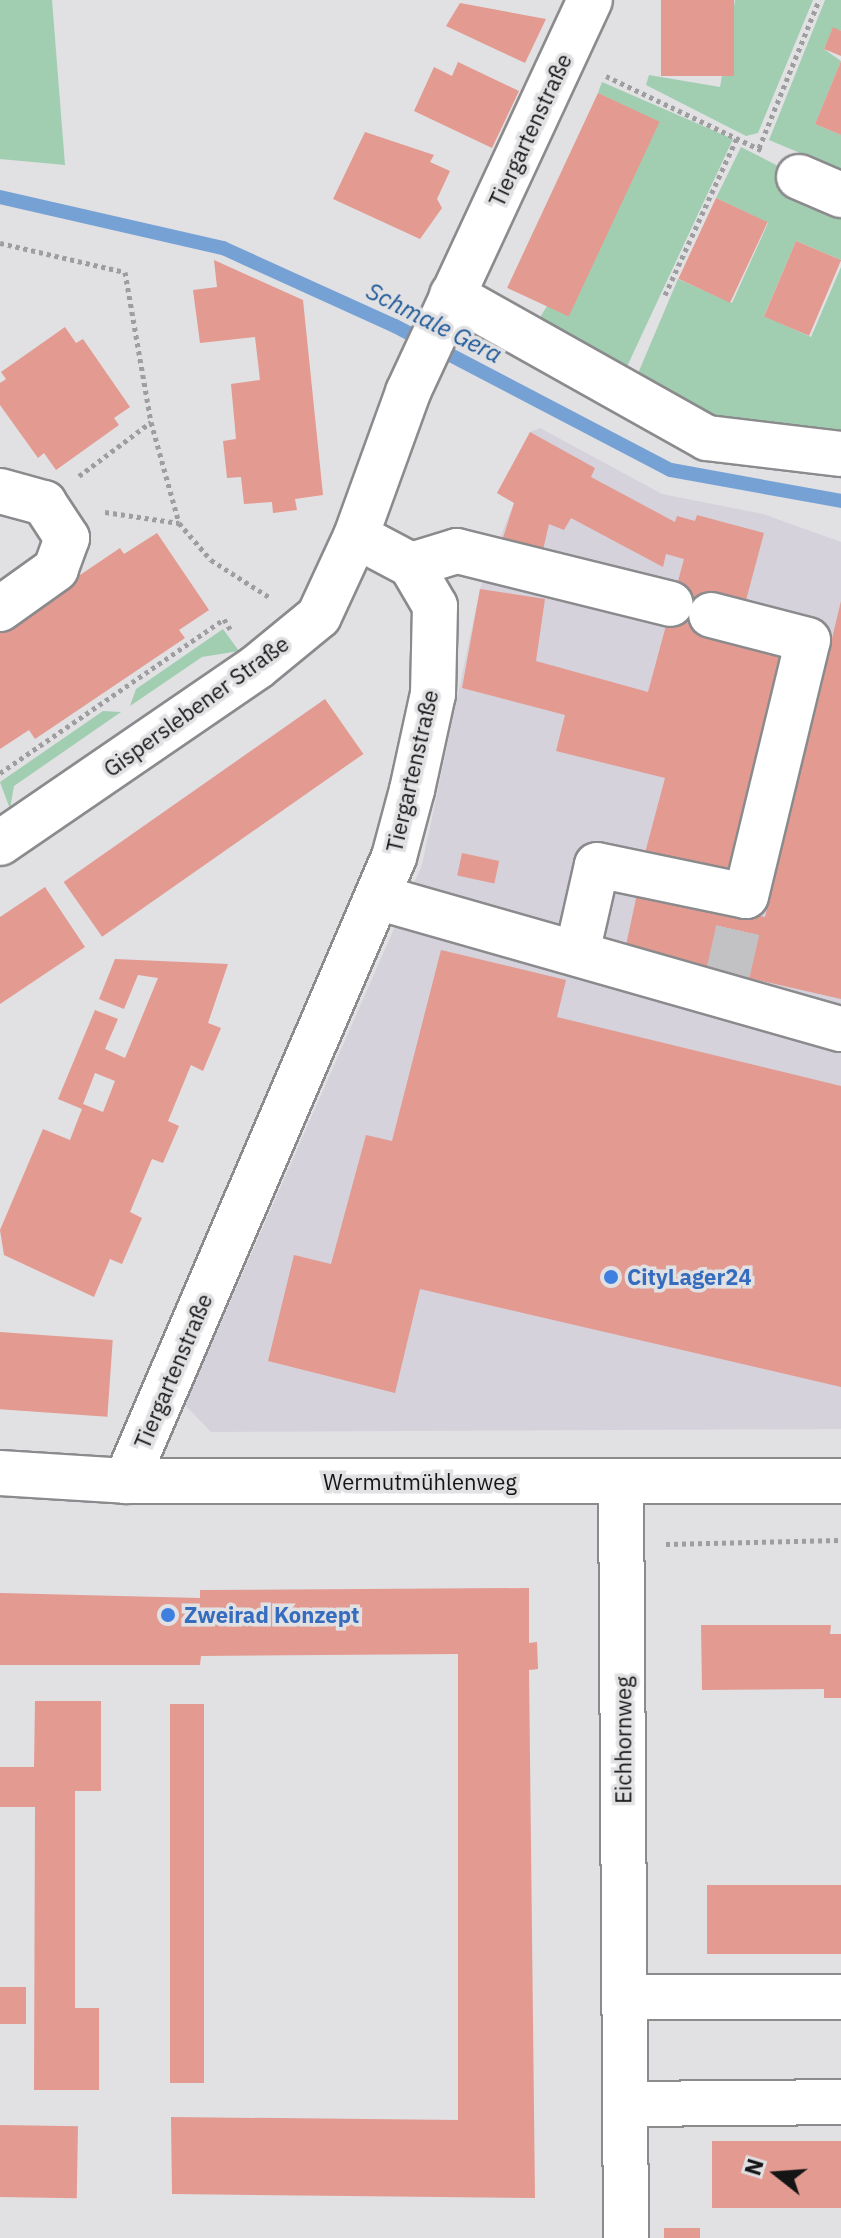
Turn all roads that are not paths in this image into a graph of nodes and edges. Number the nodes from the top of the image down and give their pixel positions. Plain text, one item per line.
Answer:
1 (590, 0) edge
2 (799, 177) road end
3 (841, 195) edge
4 (450, 301) junction
5 (841, 454) edge
6 (0, 491) edge
7 (356, 536) junction
8 (411, 565) junction
9 (0, 609) edge
10 (0, 843) edge
11 (377, 897) junction
12 (577, 953) junction
13 (841, 1029) edge
14 (0, 1473) edge
15 (126, 1481) junction
16 (841, 1481) edge
17 (621, 1484) junction
18 (624, 1997) junction
19 (841, 1997) edge
20 (841, 2102) edge
21 (625, 2104) junction
22 (626, 2238) edge

1 - 4 street, Tiergartenstraße
2 - 3 street
4 - 5 street
4 - 7 street, Tiergartenstraße
6 - 9 street
7 - 8 street
7 - 10 street, Gisperslebener Straße
8 - 11 street, Tiergartenstraße
8 - 12 street
11 - 12 street
11 - 15 street, Tiergartenstraße
12 - 13 street
14 - 15 street, Wermutmühlenweg
15 - 17 street, Wermutmühlenweg
16 - 17 street, Wermutmühlenweg
17 - 18 street, Eichhornweg
18 - 19 street
18 - 21 street, Eichhornweg
20 - 21 street
21 - 22 street, Eichhornweg

